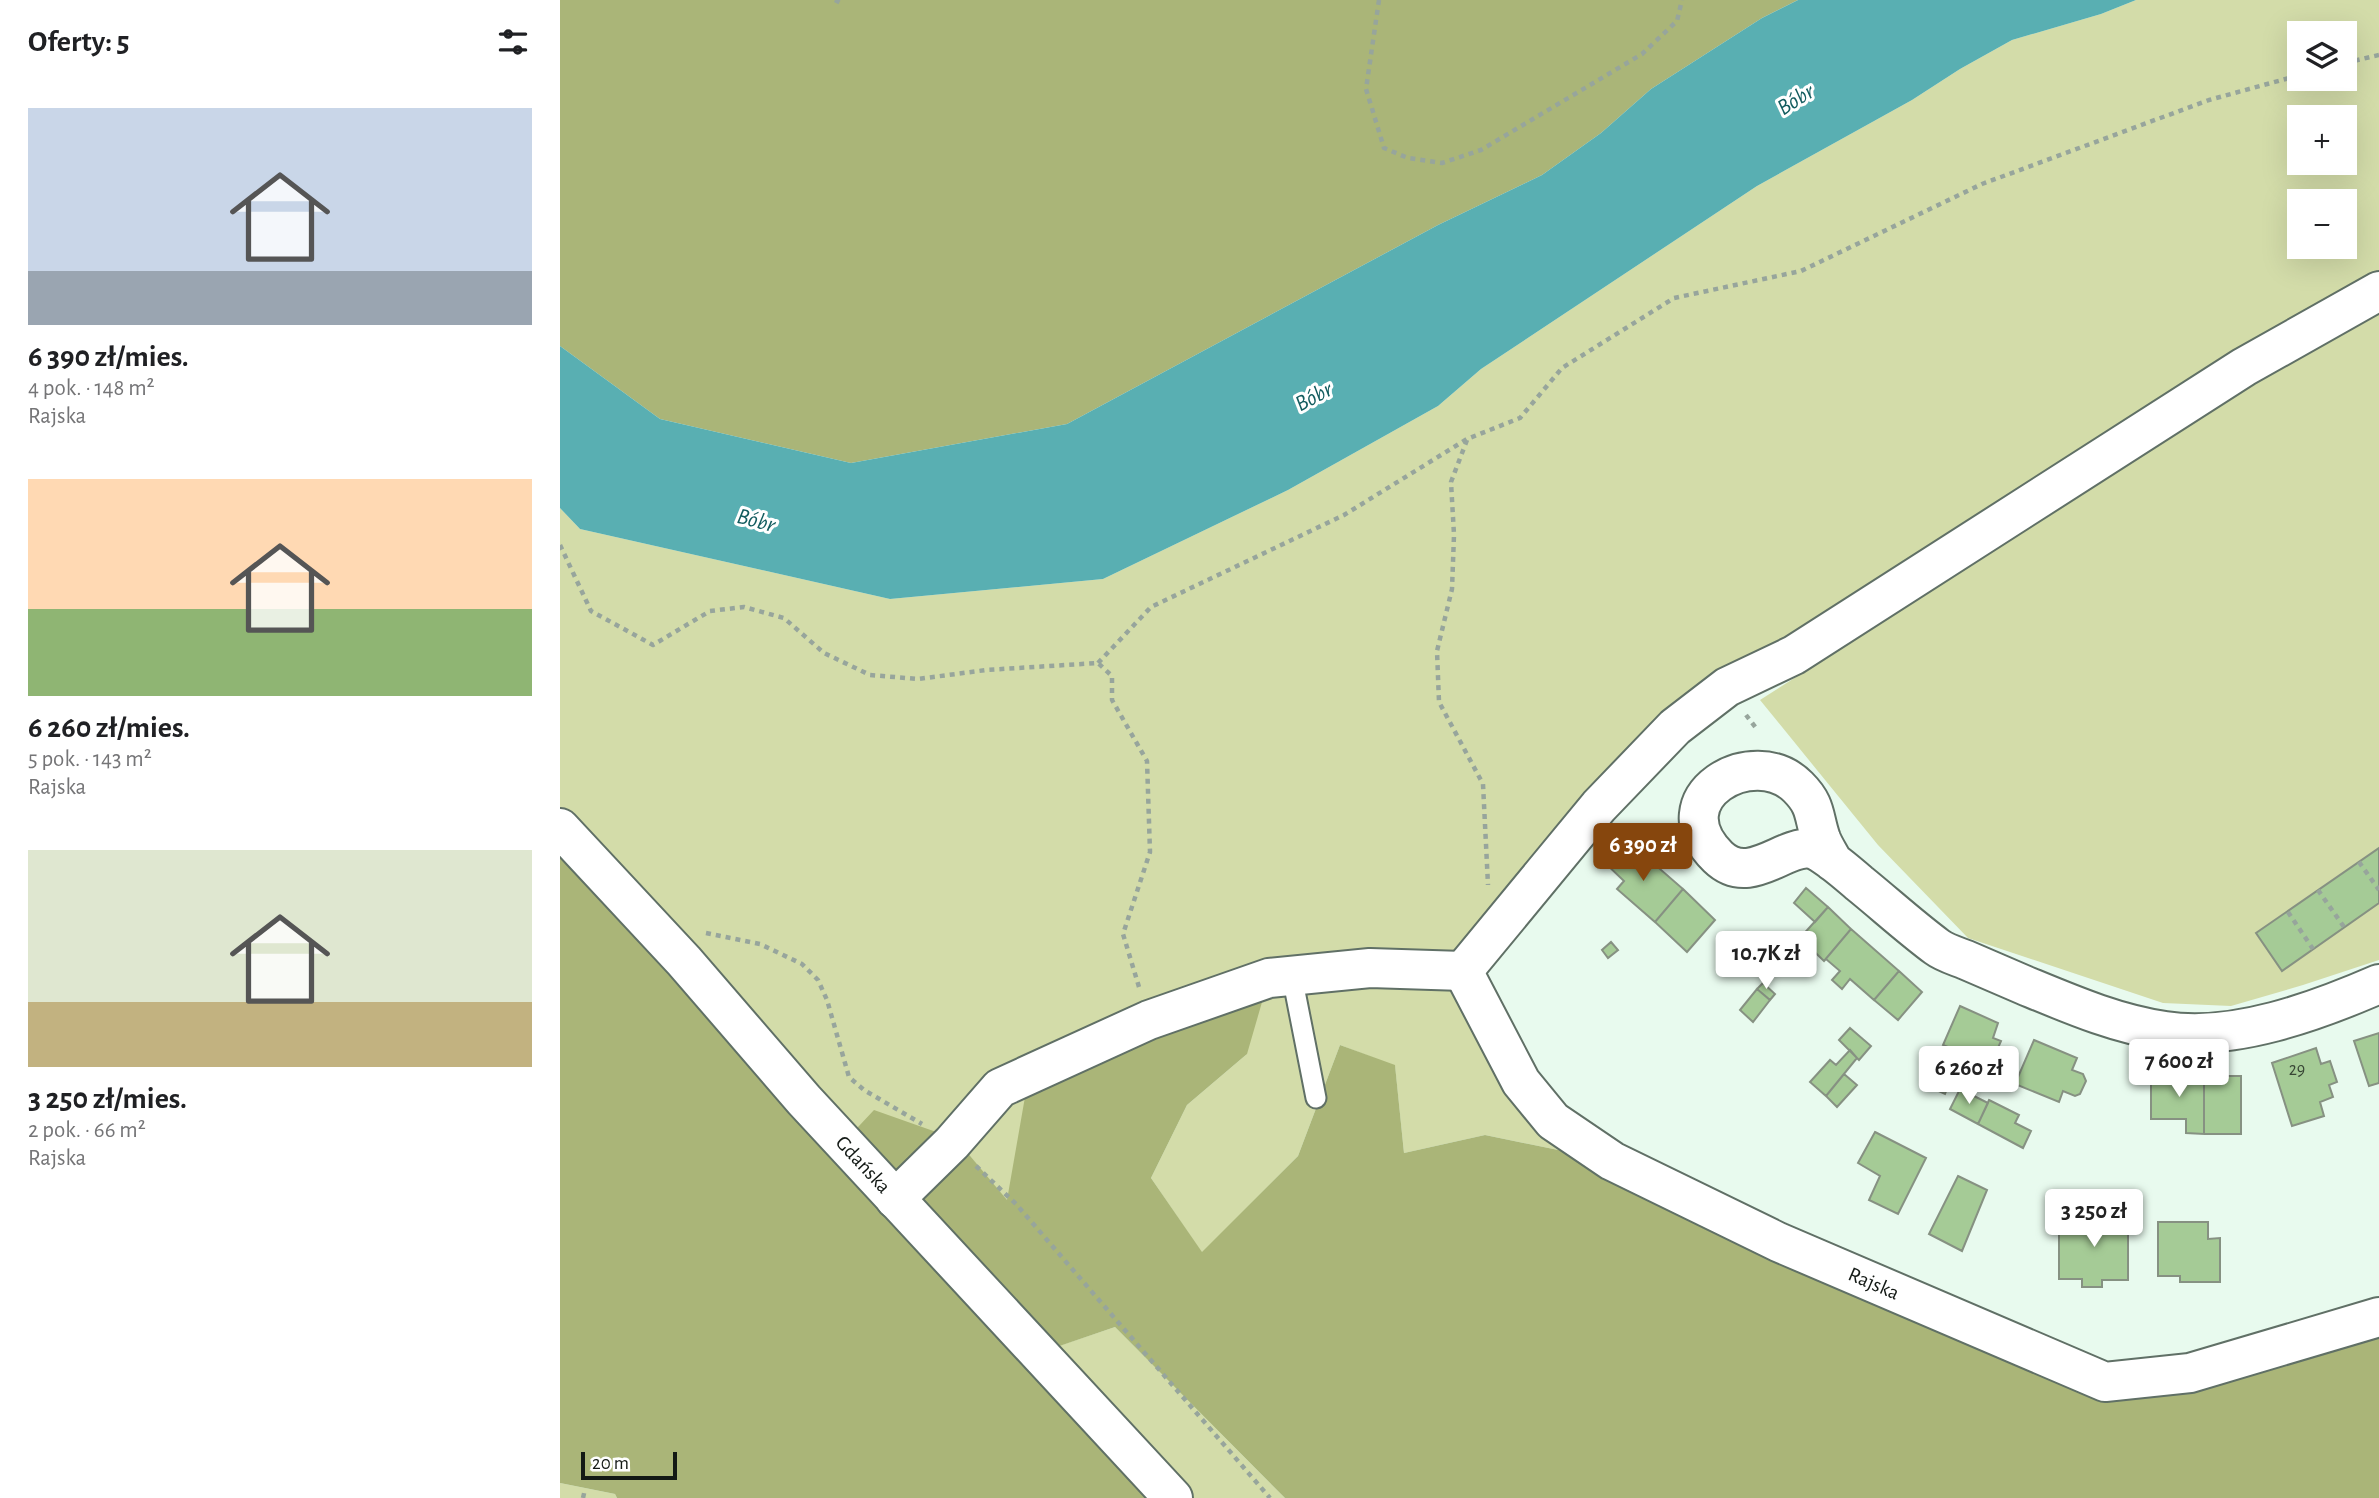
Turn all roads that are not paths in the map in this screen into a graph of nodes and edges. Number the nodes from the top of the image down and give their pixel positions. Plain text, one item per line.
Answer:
1 (2379, 290) edge
2 (560, 828) edge
3 (1833, 862) dead end
4 (1462, 971) junction
5 (1292, 976) junction
6 (2379, 984) edge
7 (1316, 1098) dead end
8 (895, 1199) junction
9 (2379, 1317) edge
10 (1172, 1498) edge

1 - 4 street
2 - 8 street, Gdańska
3 - 6 street
4 - 5 street
4 - 9 street, Rajska
5 - 7 lane
5 - 8 street
8 - 10 street, Gdańska

